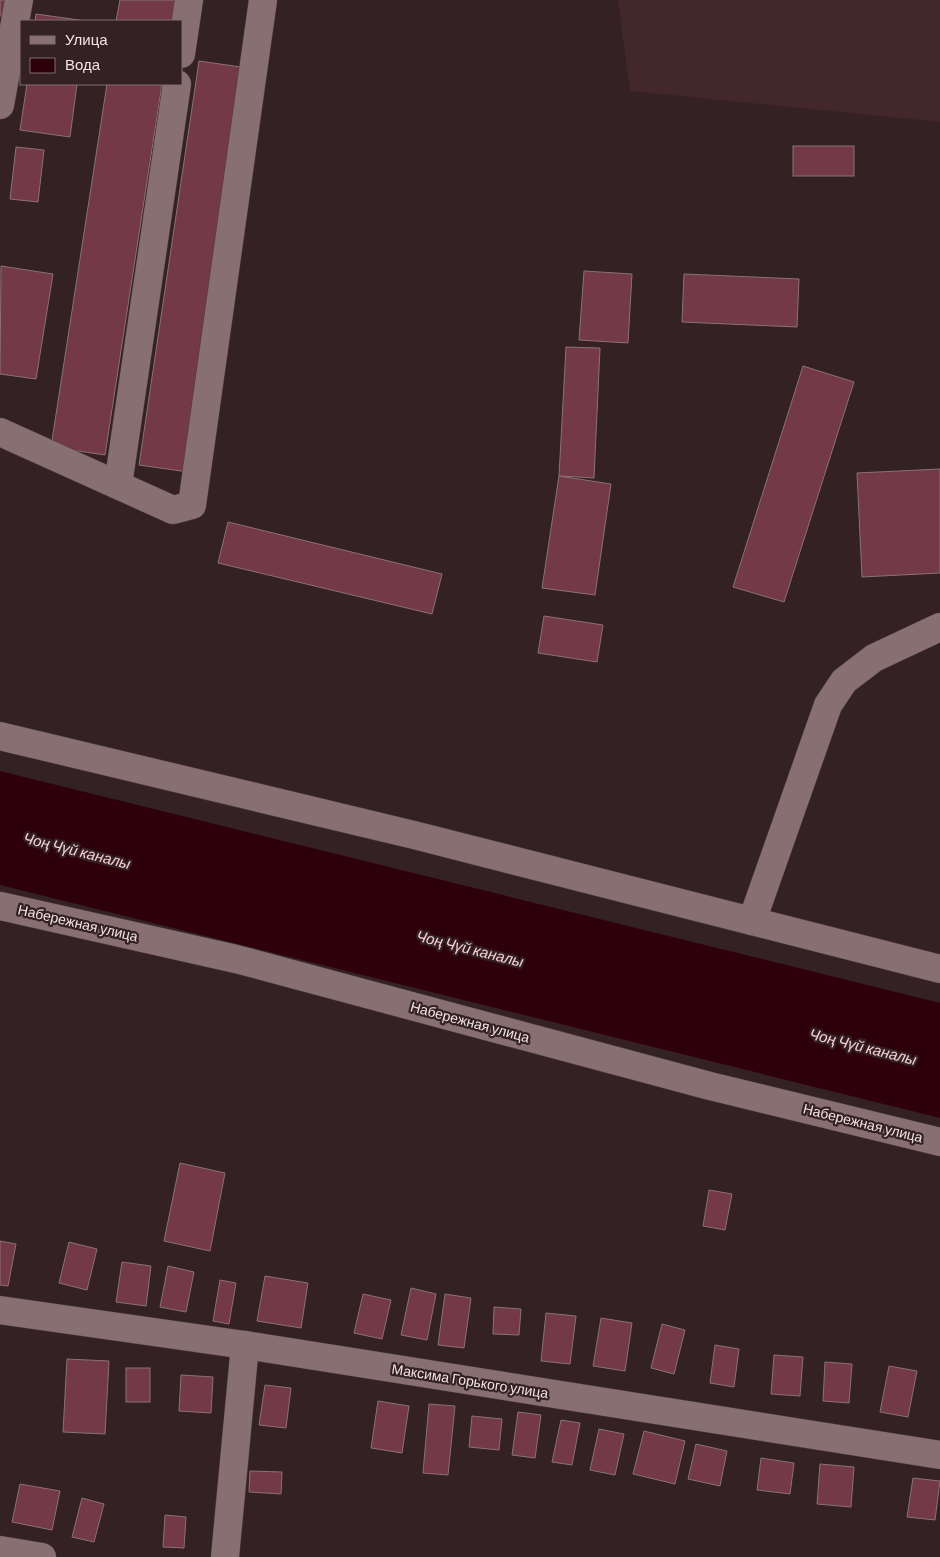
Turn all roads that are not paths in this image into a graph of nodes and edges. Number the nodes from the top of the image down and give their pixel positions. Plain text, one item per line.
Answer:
1 (19, 0) edge
2 (189, 0) edge
3 (263, 0) edge
4 (182, 47) edge
5 (177, 85) edge
6 (0, 105) edge
7 (0, 432) edge
8 (118, 485) junction
9 (940, 627) edge
10 (0, 736) edge
11 (0, 906) edge
12 (752, 921) junction
13 (940, 969) edge
14 (940, 1142) edge
15 (0, 1310) edge
16 (245, 1345) junction
17 (940, 1455) edge
18 (0, 1550) edge
19 (42, 1557) edge
20 (225, 1557) edge

1 - 6 street
2 - 4 street
3 - 8 street
5 - 8 street
7 - 8 street
9 - 12 street
10 - 12 street
11 - 14 street, Набережная улица
12 - 13 street
15 - 16 street, Максима Горького улица
16 - 17 street, Максима Горького улица
16 - 20 street
18 - 19 street

